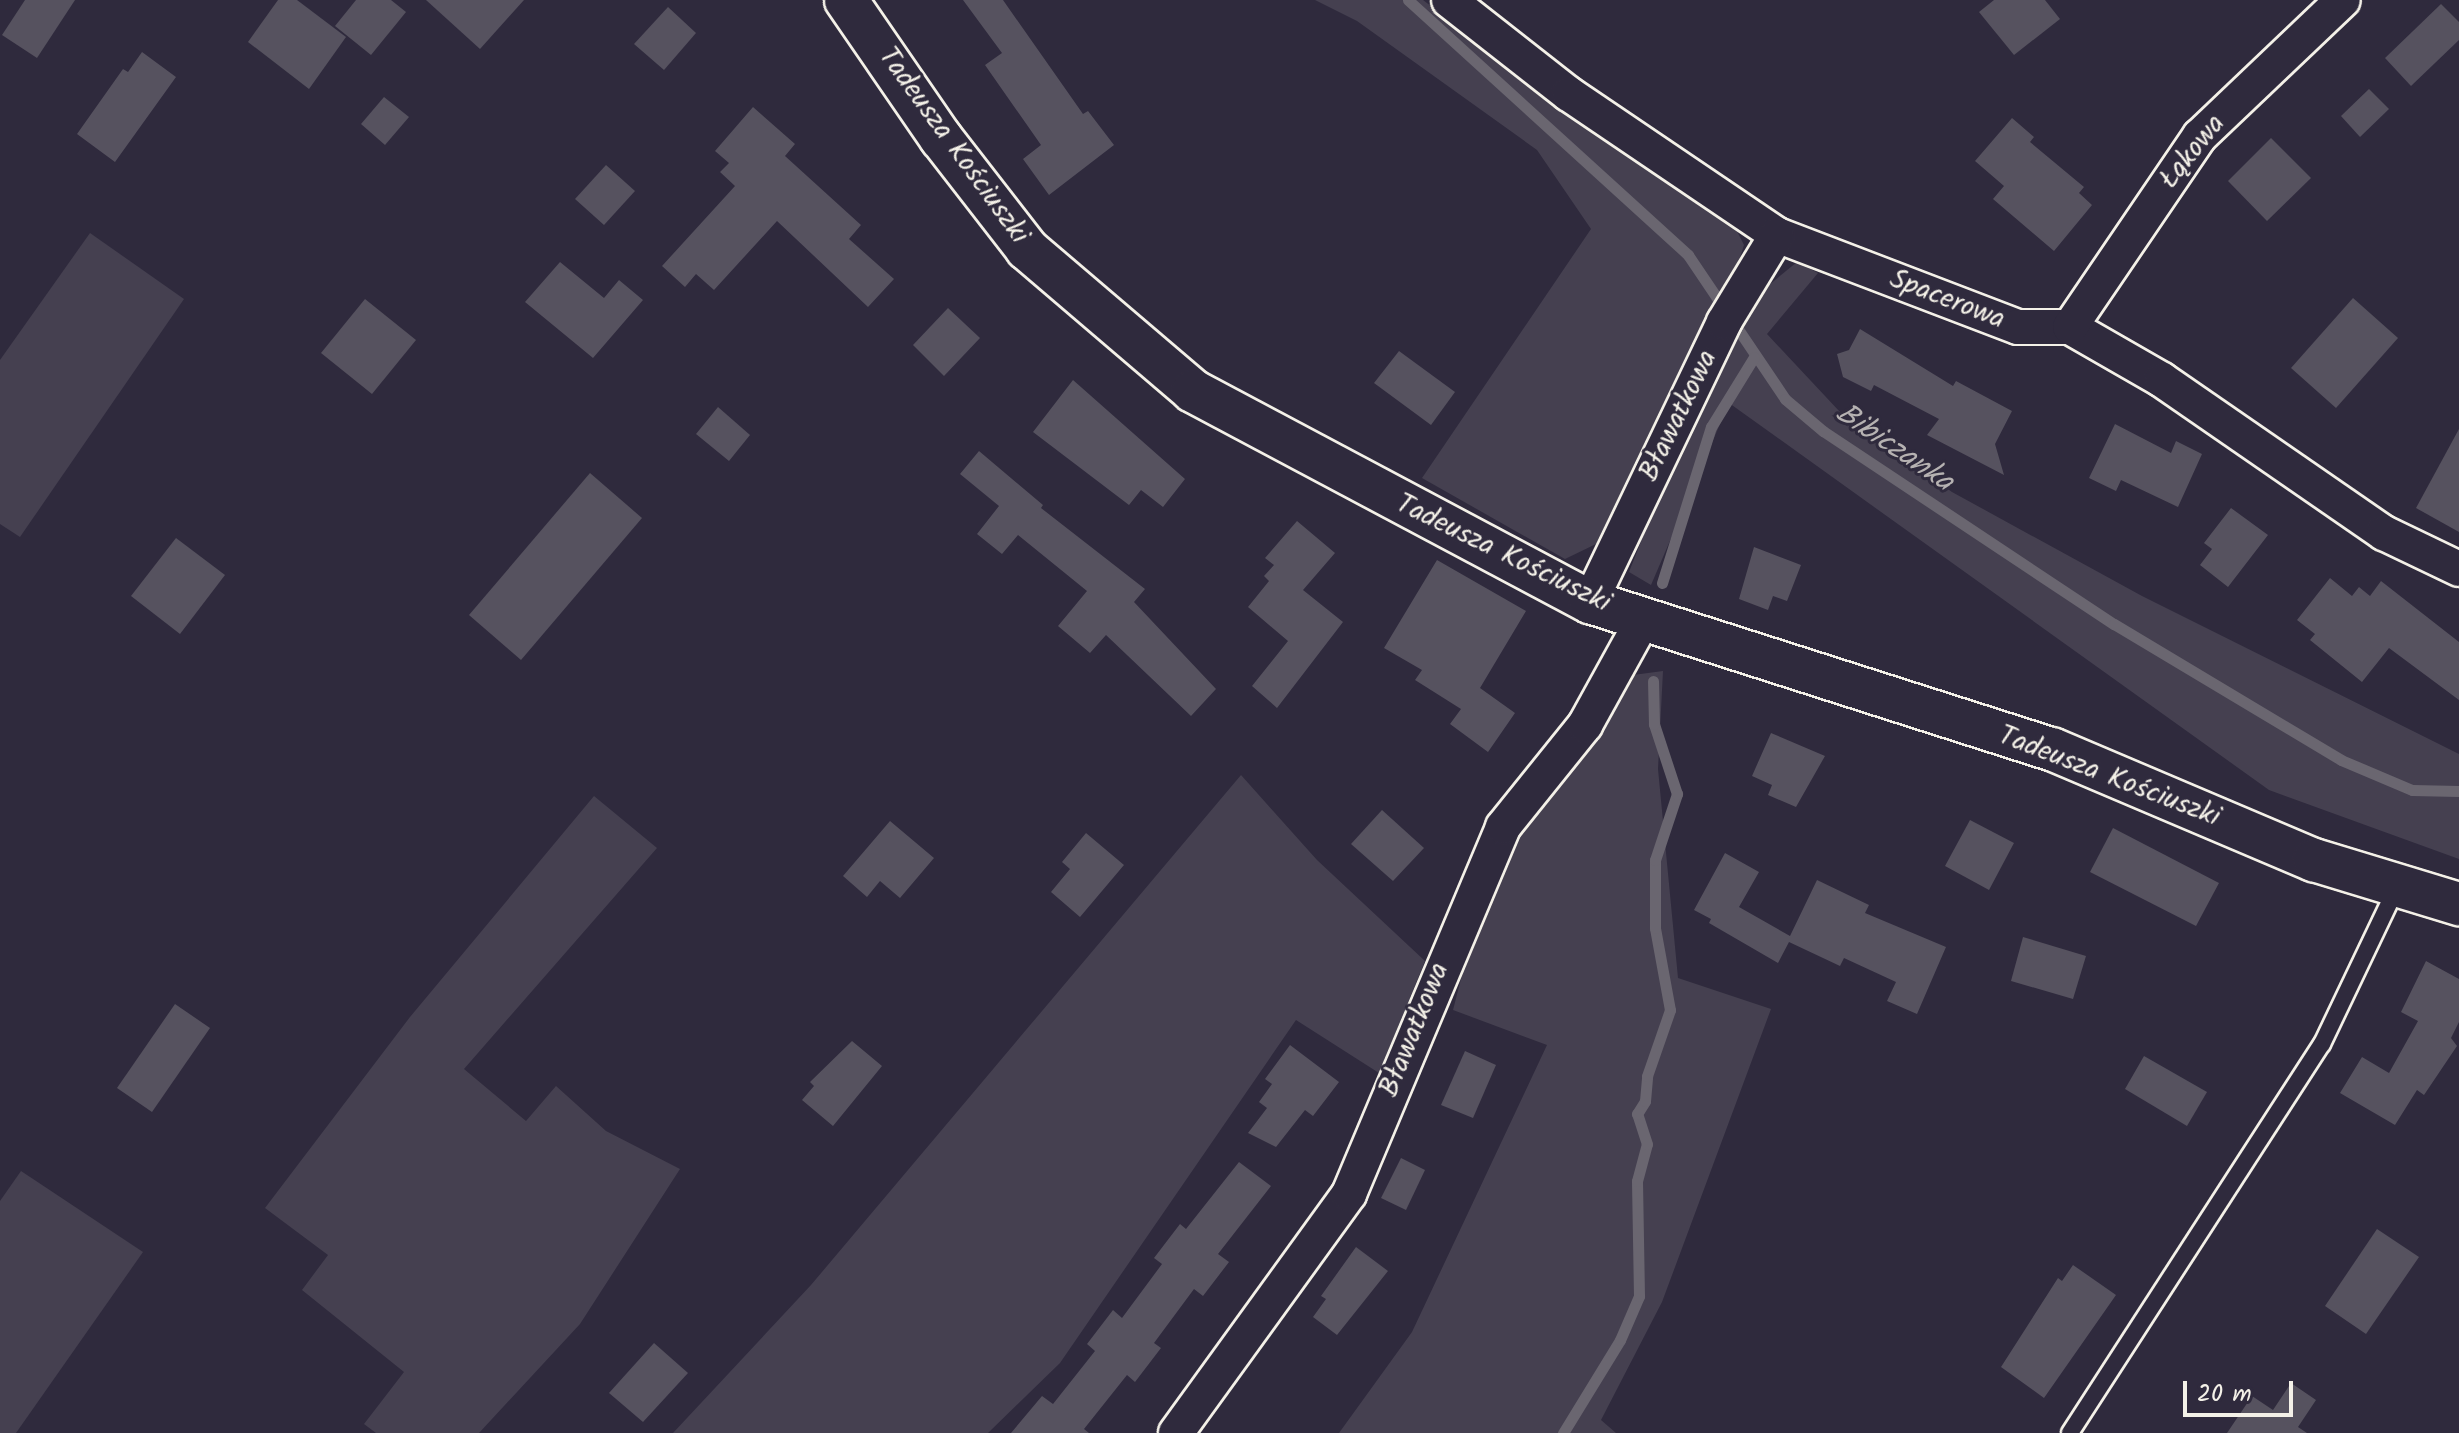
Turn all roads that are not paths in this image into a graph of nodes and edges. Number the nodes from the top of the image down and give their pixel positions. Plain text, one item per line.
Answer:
1 (846, 0) edge
2 (1449, 0) edge
3 (2343, 0) edge
4 (1777, 235) junction
5 (2070, 327) junction
6 (2459, 569) edge
7 (1590, 602) junction
8 (1643, 620) junction
9 (2398, 886) junction
10 (2459, 904) edge
11 (1176, 1433) edge
12 (2070, 1433) edge

1 - 7 street, Tadeusza Kościuszki
2 - 4 street, Spacerowa
3 - 5 street, Łąkowa
4 - 5 street, Spacerowa
4 - 7 street, Bławatkowa
5 - 6 street, Spacerowa
7 - 8 street, Tadeusza Kościuszki
8 - 9 street, Tadeusza Kościuszki
8 - 11 street, Bławatkowa
9 - 10 street, Tadeusza Kościuszki
9 - 12 lane

